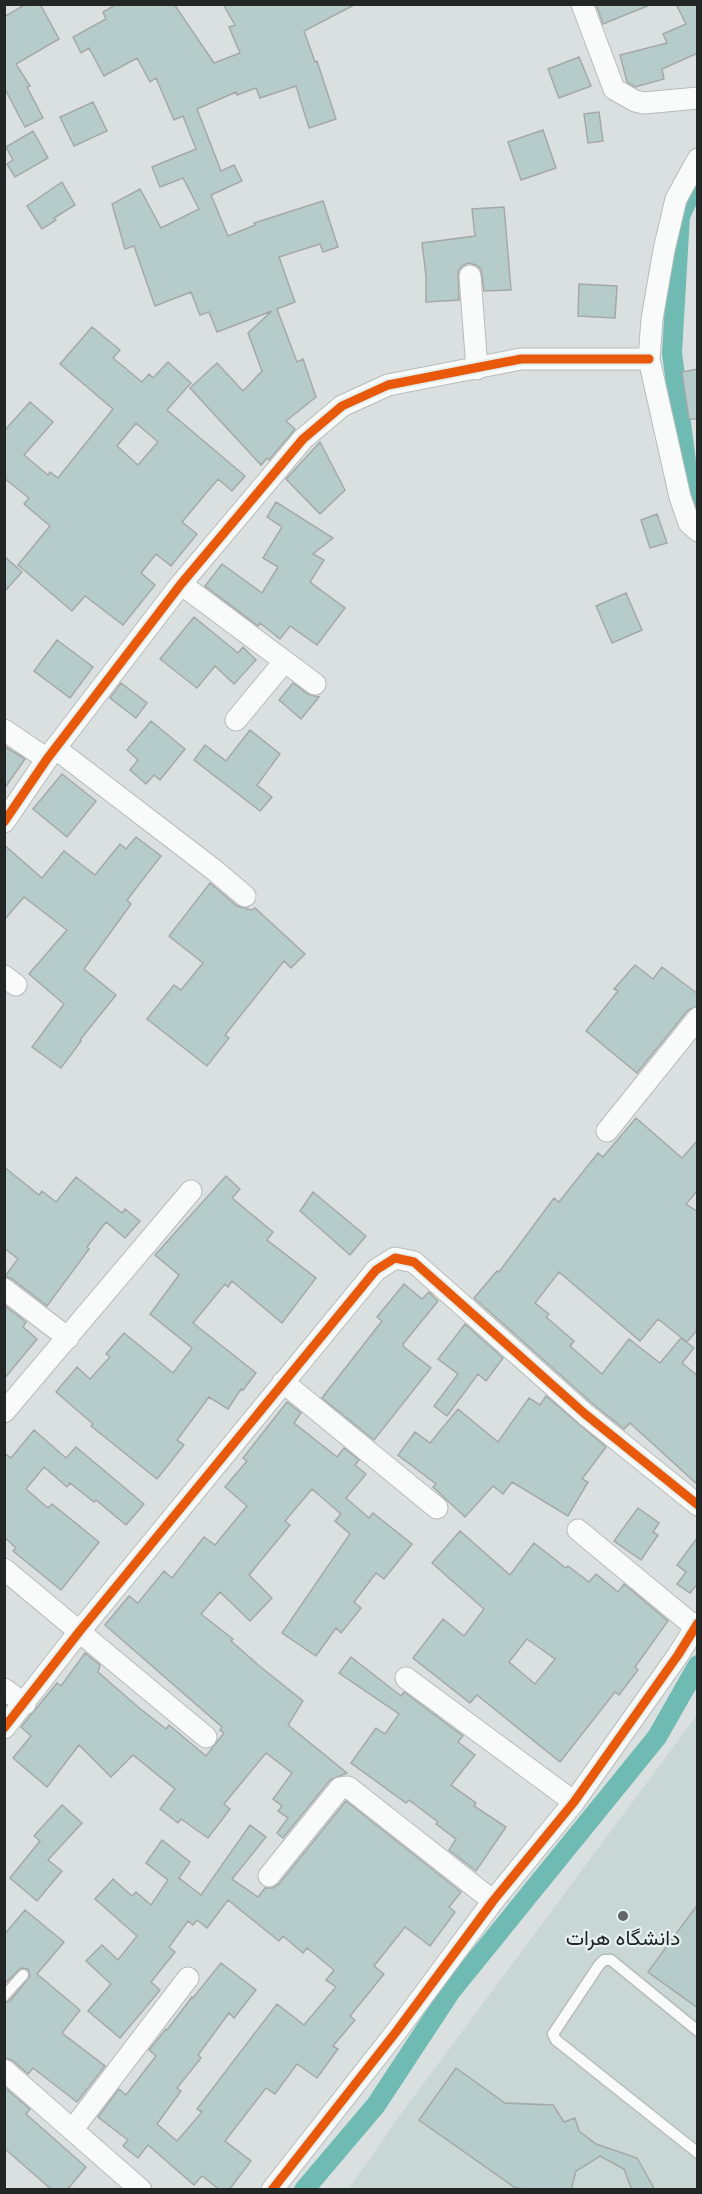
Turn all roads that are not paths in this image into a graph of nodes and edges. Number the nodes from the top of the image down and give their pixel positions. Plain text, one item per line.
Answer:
1 (582, 4) edge
2 (698, 98) edge
3 (698, 159) edge
4 (470, 276) dead end
5 (649, 359) junction
6 (477, 369) junction
7 (698, 531) edge
8 (181, 584) junction
9 (284, 662) junction
10 (315, 684) dead end
11 (236, 720) dead end
12 (4, 730) edge
13 (51, 753) junction
14 (4, 822) edge
15 (245, 896) dead end
16 (698, 1018) edge
17 (607, 1131) dead end
18 (191, 1191) dead end
19 (4, 1289) edge
20 (68, 1338) junction
21 (283, 1382) junction
22 (4, 1412) edge
23 (698, 1505) edge
24 (437, 1508) dead end
25 (578, 1530) dead end
26 (4, 1569) edge
27 (696, 1625) edge
28 (80, 1632) junction
29 (406, 1678) dead end
30 (4, 1689) edge
31 (25, 1704) junction
32 (4, 1728) edge
33 (206, 1737) dead end
34 (574, 1802) junction
35 (269, 1876) dead end
36 (493, 1900) junction
37 (23, 1975) dead end
38 (188, 1978) dead end
39 (4, 1996) edge
40 (698, 2031) edge
41 (4, 2070) edge
42 (73, 2129) junction
43 (698, 2153) edge
44 (141, 2190) edge
45 (272, 2190) edge

1 - 2 street
3 - 5 street
4 - 6 street
5 - 6 street
5 - 7 street
6 - 8 street
8 - 9 street
8 - 13 street
9 - 10 street
9 - 11 street
12 - 13 street
13 - 14 street
13 - 15 street
16 - 17 street
18 - 20 street
19 - 20 street
20 - 22 street
21 - 23 street
21 - 24 street
21 - 28 street
25 - 27 street
26 - 28 street
27 - 34 street
28 - 31 street
28 - 33 street
29 - 34 street
30 - 31 street
31 - 32 street
34 - 36 street
35 - 36 street
36 - 45 street
37 - 39 lane
38 - 42 street
40 - 43 lane
41 - 42 street
42 - 44 street

